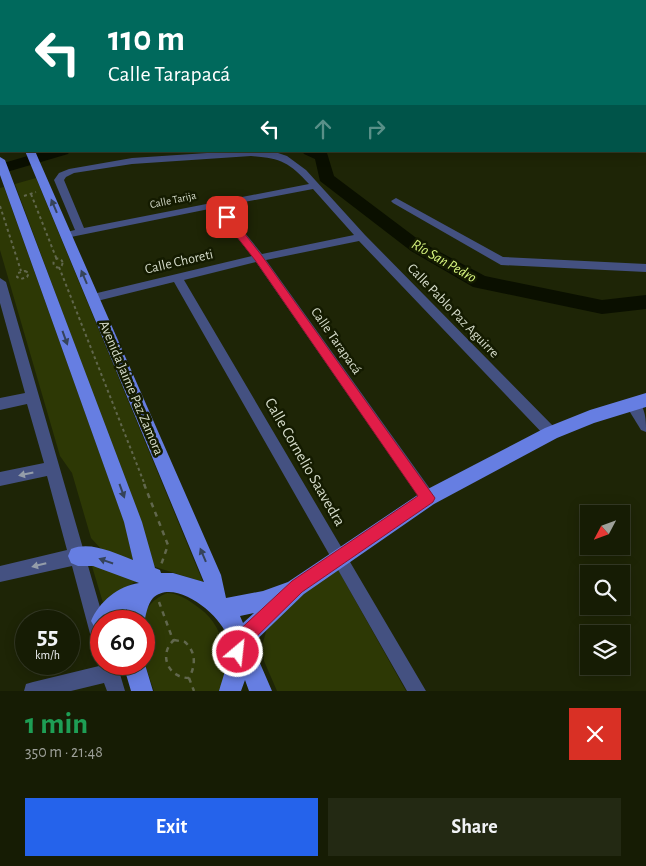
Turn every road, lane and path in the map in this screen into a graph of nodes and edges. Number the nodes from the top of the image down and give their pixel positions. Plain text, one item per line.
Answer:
1 (30, 152) edge
2 (0, 160) edge
3 (315, 186) junction
4 (31, 194) dead end
5 (396, 201) dead end
6 (216, 204) junction
7 (0, 206) edge
8 (74, 234) junction
9 (361, 237) junction
10 (259, 258) junction
11 (57, 260) junction
12 (59, 267) junction
13 (646, 268) edge
14 (21, 271) junction
15 (177, 278) junction
16 (0, 282) edge
17 (93, 298) junction
18 (3, 302) edge
19 (5, 317) edge
20 (32, 397) junction
21 (639, 402) edge
22 (0, 404) edge
23 (646, 426) edge
24 (551, 433) junction
25 (53, 468) junction
26 (0, 479) edge
27 (428, 498) junction
28 (78, 556) junction
29 (341, 557) junction
30 (0, 574) edge
31 (154, 584) junction
32 (297, 587) junction
33 (219, 605) junction
34 (94, 610) edge
35 (115, 610) edge
36 (140, 610) edge
37 (173, 640) junction
38 (239, 647) junction
39 (90, 674) edge
40 (111, 675) edge
41 (137, 675) edge
42 (189, 678) junction
43 (33, 691) edge
44 (116, 691) edge
45 (142, 691) edge
46 (194, 691) edge
47 (230, 691) edge
48 (261, 691) edge
49 (417, 691) edge

8 -> 1 main road, Avenida Jaime Paz Zamora
2 -> 31 main road
3 - 6 street, Calle Tarija
3 - 8 street, Calle Pablo Paz Aguirre
3 - 9 street, Calle Pablo Paz Aguirre
4 - 11 path
5 - 13 street
6 - 8 street, Calle Tarija
6 - 10 street, Calle Tarapacá
7 - 14 path
17 -> 8 main road, Avenida Jaime Paz Zamora
9 - 10 street, Calle Choreti
9 - 24 street, Calle Pablo Paz Aguirre
10 - 15 street, Calle Choreti
10 - 27 street, Calle Tarapacá
11 - 12 path
11 - 12 path
12 - 31 path
14 - 14 path
15 - 17 street, Calle Choreti
15 - 29 street, Calle Cornelio Saavedra
16 - 18 street
33 -> 17 main road, Avenida Jaime Paz Zamora
18 - 19 street
19 - 20 street
20 - 22 street
20 - 25 street
21 - 23 street
21 - 24 main road
24 - 27 main road
25 -> 26 street
25 - 28 street
27 - 29 main road
28 -> 30 street
31 -> 28 main road
28 - 34 street
29 - 32 main road
29 - 49 street, Calle Cornelio Saavedra
31 - 33 main road
31 - 35 main road
31 - 36 main road
31 - 37 path
32 - 33 main road
32 - 38 main road
33 - 38 main road
37 - 42 path
37 - 42 path
38 - 47 main road
38 - 48 main road
39 - 43 street
40 - 44 street
41 - 45 main road
42 - 46 path

